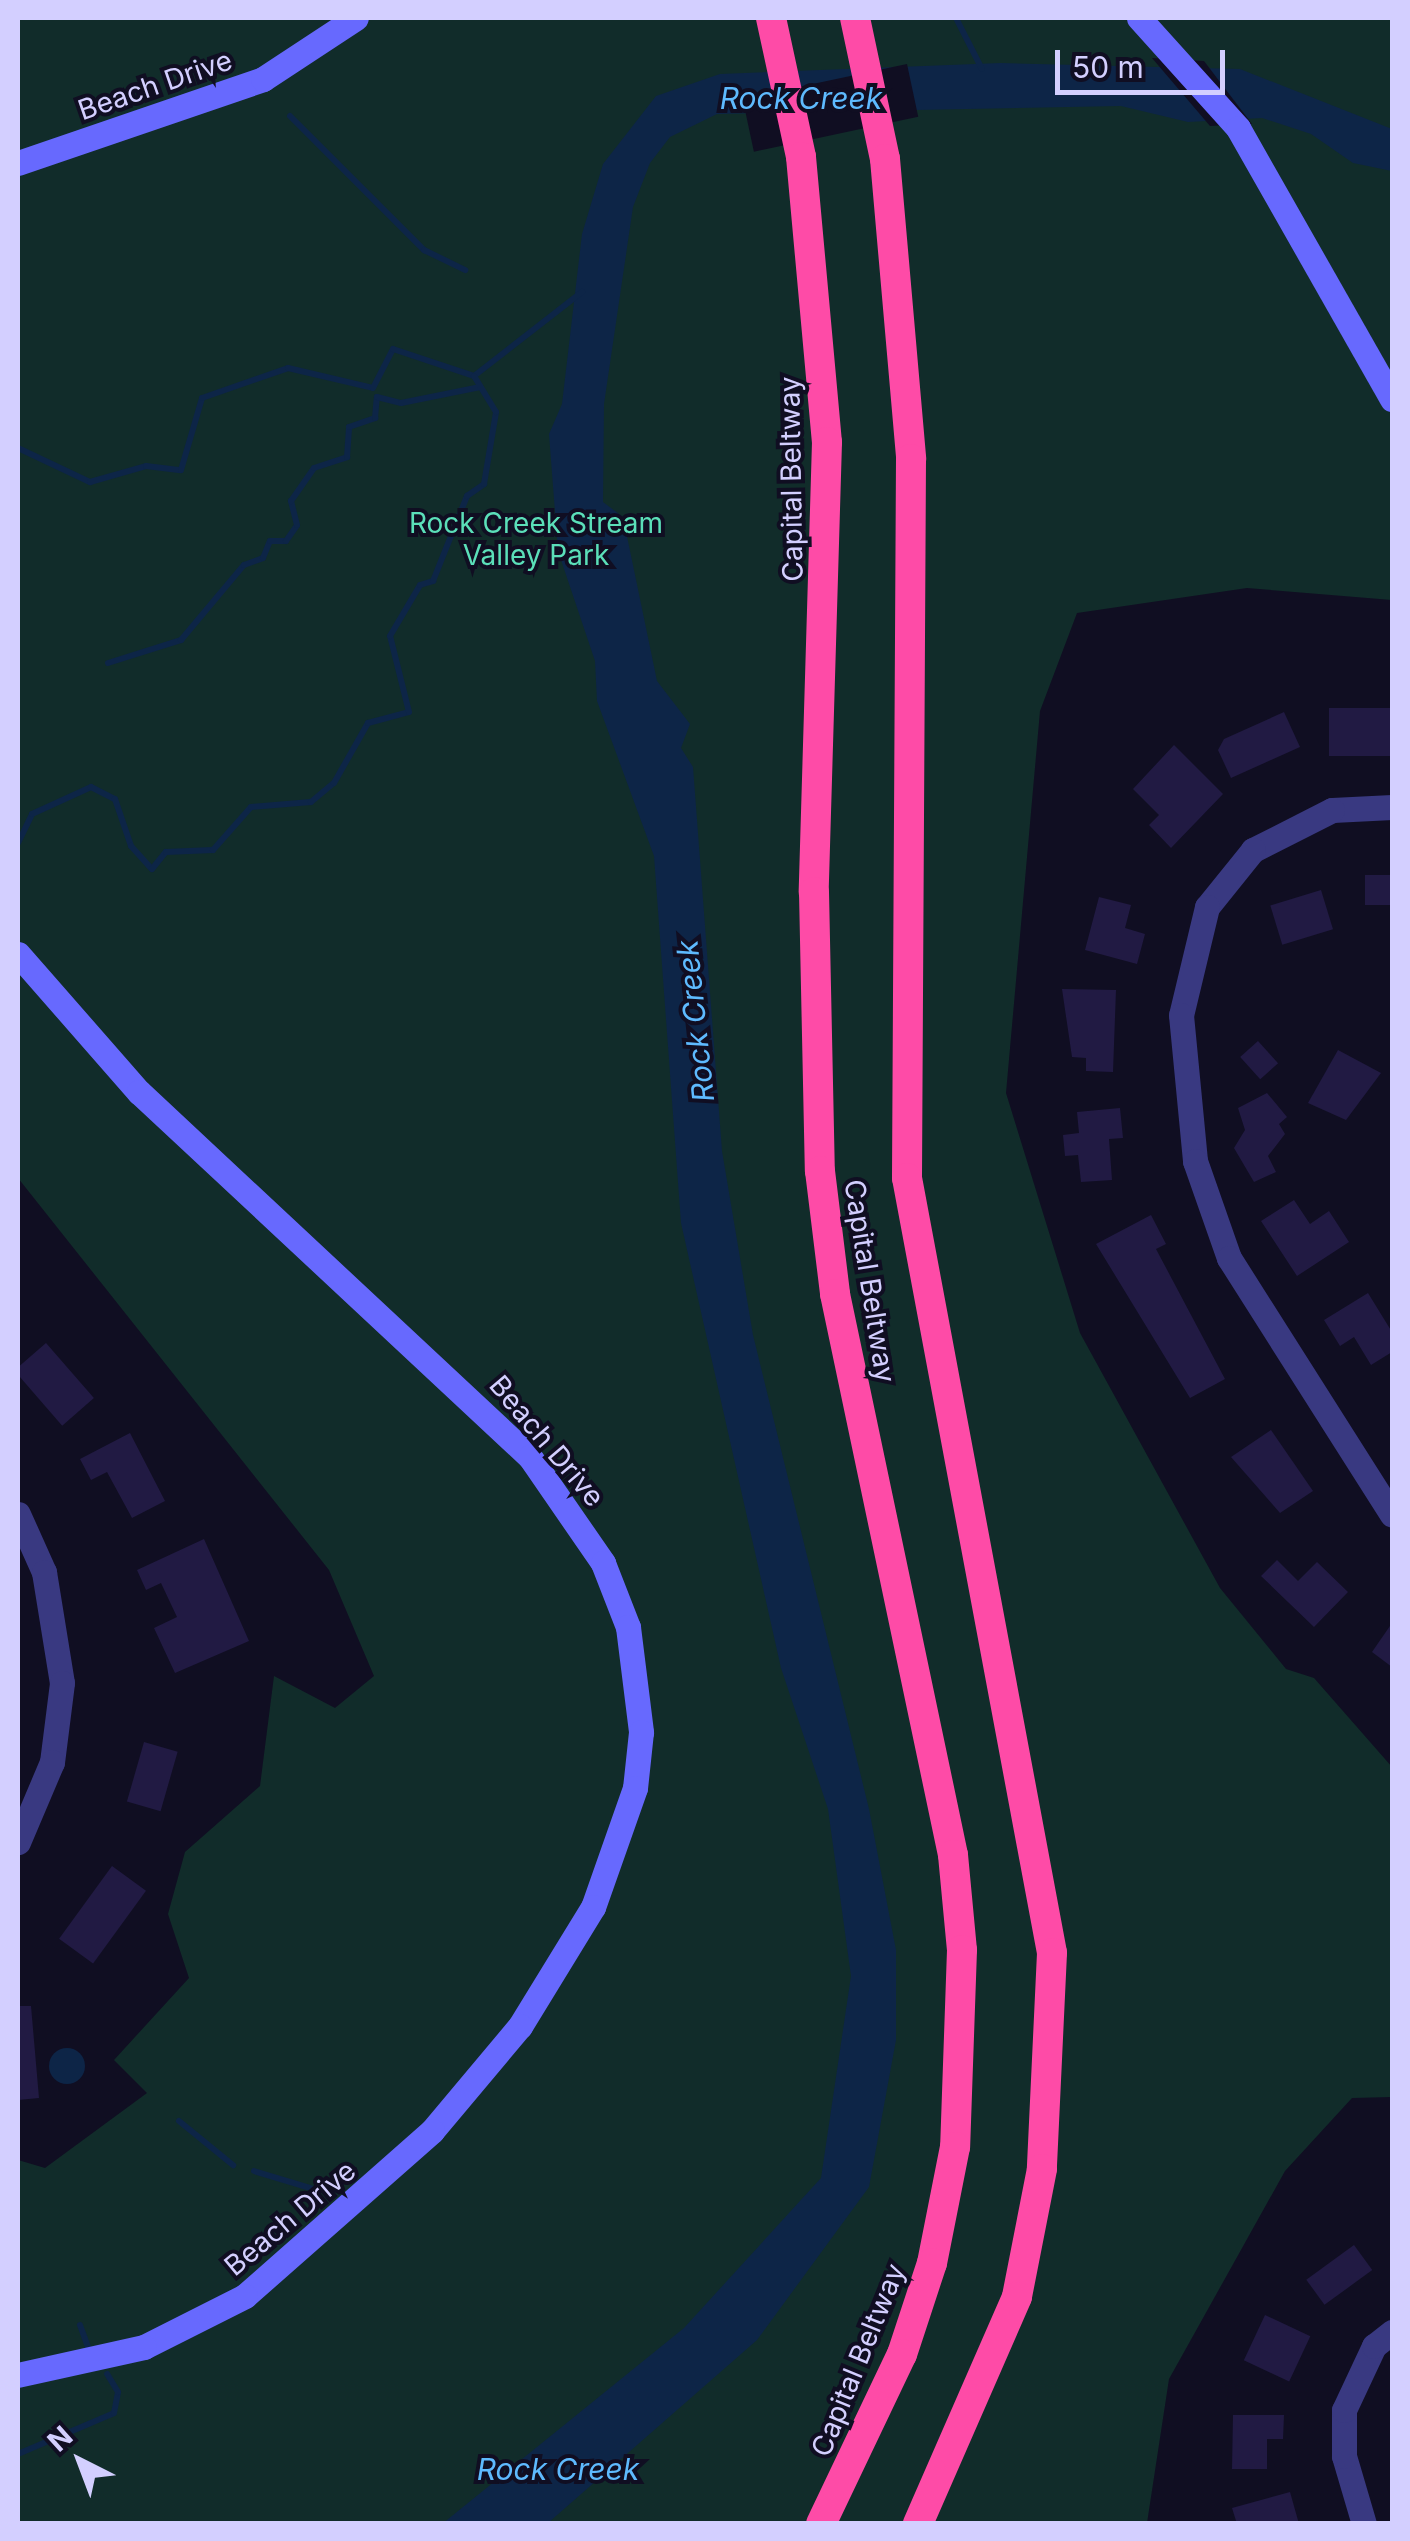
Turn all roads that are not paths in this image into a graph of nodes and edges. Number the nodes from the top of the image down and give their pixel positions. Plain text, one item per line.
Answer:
1 (356, 18) edge
2 (771, 18) edge
3 (854, 18) edge
4 (1139, 18) edge
5 (18, 162) edge
6 (1392, 399) edge
7 (1392, 807) edge
8 (18, 954) edge
9 (18, 1514) edge
10 (1392, 1515) edge
11 (18, 1842) edge
12 (1392, 2332) edge
13 (18, 2375) edge
14 (821, 2524) edge
15 (918, 2524) edge
16 (1364, 2524) edge

1 - 5 street, Beach Drive
2 - 14 highway, Capital Beltway
3 - 15 highway, Capital Beltway
4 - 6 street
7 - 10 street
8 - 13 street, Beach Drive
9 - 11 street
12 - 16 street

